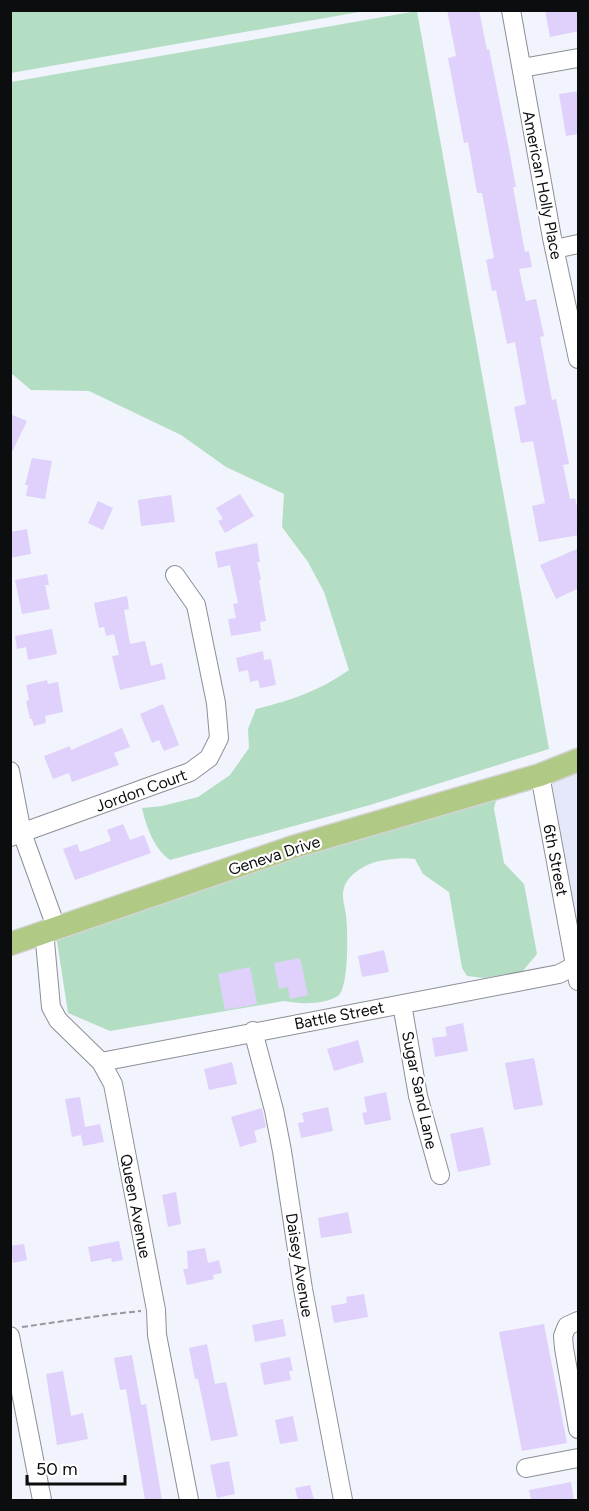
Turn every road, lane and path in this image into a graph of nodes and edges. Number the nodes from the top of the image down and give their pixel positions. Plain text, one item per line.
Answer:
1 (512, 10) edge
2 (579, 58) edge
3 (522, 68) junction
4 (579, 244) edge
5 (555, 249) junction
6 (579, 359) edge
7 (175, 575) dead end
8 (579, 760) edge
9 (10, 771) edge
10 (540, 775) junction
11 (16, 835) edge
12 (50, 929) junction
13 (10, 944) edge
14 (578, 970) edge
15 (402, 1004) junction
16 (253, 1031) junction
17 (101, 1062) junction
18 (440, 1175) dead end
19 (156, 1310) junction
20 (579, 1321) edge
21 (16, 1332) edge
22 (579, 1430) edge
23 (579, 1458) edge
24 (526, 1468) dead end
25 (42, 1500) edge
26 (189, 1500) edge
27 (343, 1500) edge

1 - 3 street, American Holly Place
2 - 3 street
3 - 5 street, American Holly Place
4 - 5 street
5 - 6 street, American Holly Place
7 - 11 street, Jordon Court
8 - 10 main road, Geneva Drive
9 - 11 street, Queen Avenue
10 - 12 main road, Geneva Drive
10 - 14 street, 6th Street
11 - 12 street, Queen Avenue
12 - 13 main road, Geneva Drive
12 - 17 street, Queen Avenue
14 - 15 street, Battle Street
15 - 16 street, Battle Street
15 - 18 street, Sugar Sand Lane
16 - 17 street, Battle Street
16 - 27 street, Daisey Avenue
17 - 19 street, Queen Avenue
19 - 21 path
19 - 26 street, Queen Avenue
20 - 22 street
21 - 25 street
23 - 24 street

